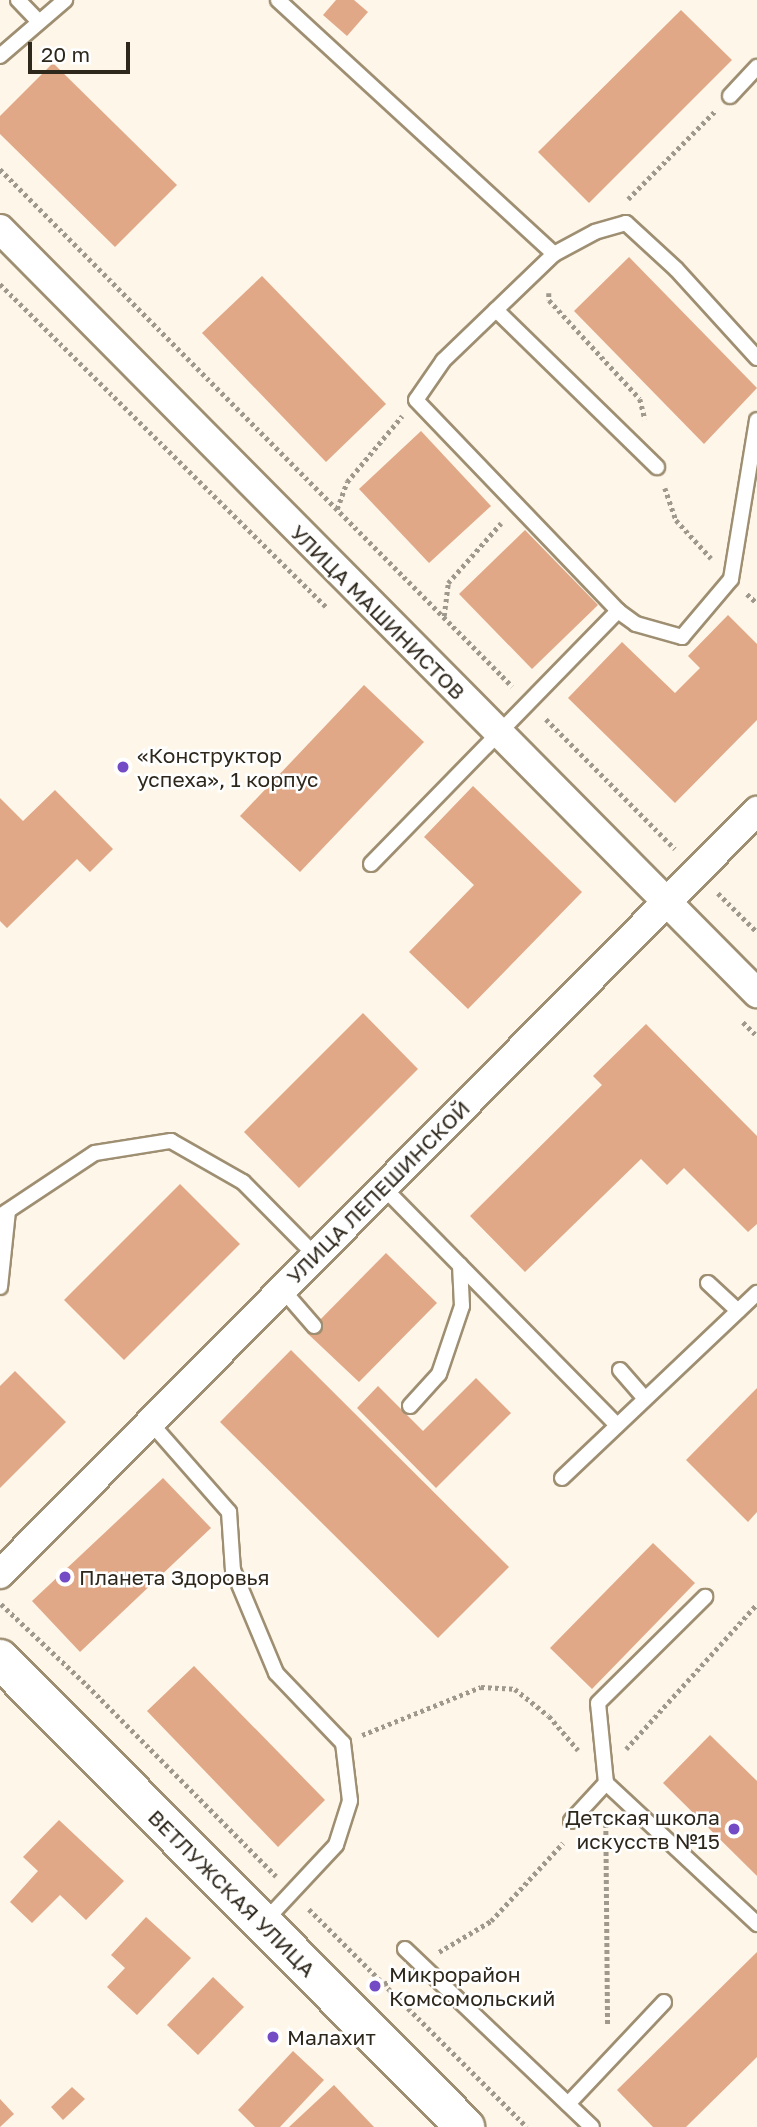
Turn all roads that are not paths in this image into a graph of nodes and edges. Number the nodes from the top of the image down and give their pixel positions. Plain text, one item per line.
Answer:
1 (18, 0) edge
2 (65, 0) edge
3 (278, 0) edge
4 (39, 22) junction
5 (0, 56) edge
6 (757, 67) edge
7 (730, 96) road end
8 (0, 229) edge
9 (554, 254) junction
10 (496, 310) junction
11 (757, 358) edge
12 (757, 420) edge
13 (657, 467) dead end
14 (618, 611) junction
15 (497, 732) junction
16 (757, 811) edge
17 (371, 864) dead end
18 (665, 902) junction
19 (757, 993) edge
20 (383, 1187) junction
21 (4, 1214) edge
22 (315, 1255) junction
23 (460, 1265) junction
24 (708, 1283) dead end
25 (0, 1287) edge
26 (282, 1289) junction
27 (757, 1293) edge
28 (738, 1311) junction
29 (314, 1326) dead end
30 (620, 1370) dead end
31 (645, 1399) junction
32 (410, 1406) dead end
33 (150, 1422) junction
34 (617, 1425) junction
35 (562, 1478) dead end
36 (0, 1574) edge
37 (705, 1597) dead end
38 (0, 1659) edge
39 (606, 1783) junction
40 (571, 1828) road end
41 (263, 1923) junction
42 (757, 1924) edge
43 (405, 1949) dead end
44 (664, 2001) dead end
45 (568, 2104) junction
46 (465, 2127) edge
47 (592, 2127) edge

1 - 4 lane
2 - 4 lane
3 - 9 lane
4 - 5 lane
6 - 7 lane
8 - 15 street, УЛИЦА МАШИНИСТОВ
9 - 10 lane
9 - 11 lane
10 - 13 lane
10 - 14 lane
12 - 14 lane
14 - 15 lane
15 - 17 lane
15 - 18 street, УЛИЦА МАШИНИСТОВ
16 - 18 street, УЛИЦА ЛЕПЕШИНСКОЙ
18 - 19 street, УЛИЦА МАШИНИСТОВ
18 - 20 street, УЛИЦА ЛЕПЕШИНСКОЙ
20 - 22 street, УЛИЦА ЛЕПЕШИНСКОЙ
20 - 23 lane
21 - 22 lane
21 - 25 lane
22 - 26 street, УЛИЦА ЛЕПЕШИНСКОЙ
23 - 32 lane
23 - 34 lane
24 - 28 lane
26 - 29 lane
26 - 33 street, УЛИЦА ЛЕПЕШИНСКОЙ
27 - 28 lane
28 - 31 lane
30 - 31 lane
31 - 34 lane
33 - 36 street, УЛИЦА ЛЕПЕШИНСКОЙ
33 - 41 lane
34 - 35 lane
37 - 39 lane
38 - 41 main road, ВЕТЛУЖСКАЯ УЛИЦА
39 - 40 lane
39 - 42 lane
41 - 46 main road, ВЕТЛУЖСКАЯ УЛИЦА
43 - 45 lane
44 - 45 lane
45 - 47 lane

